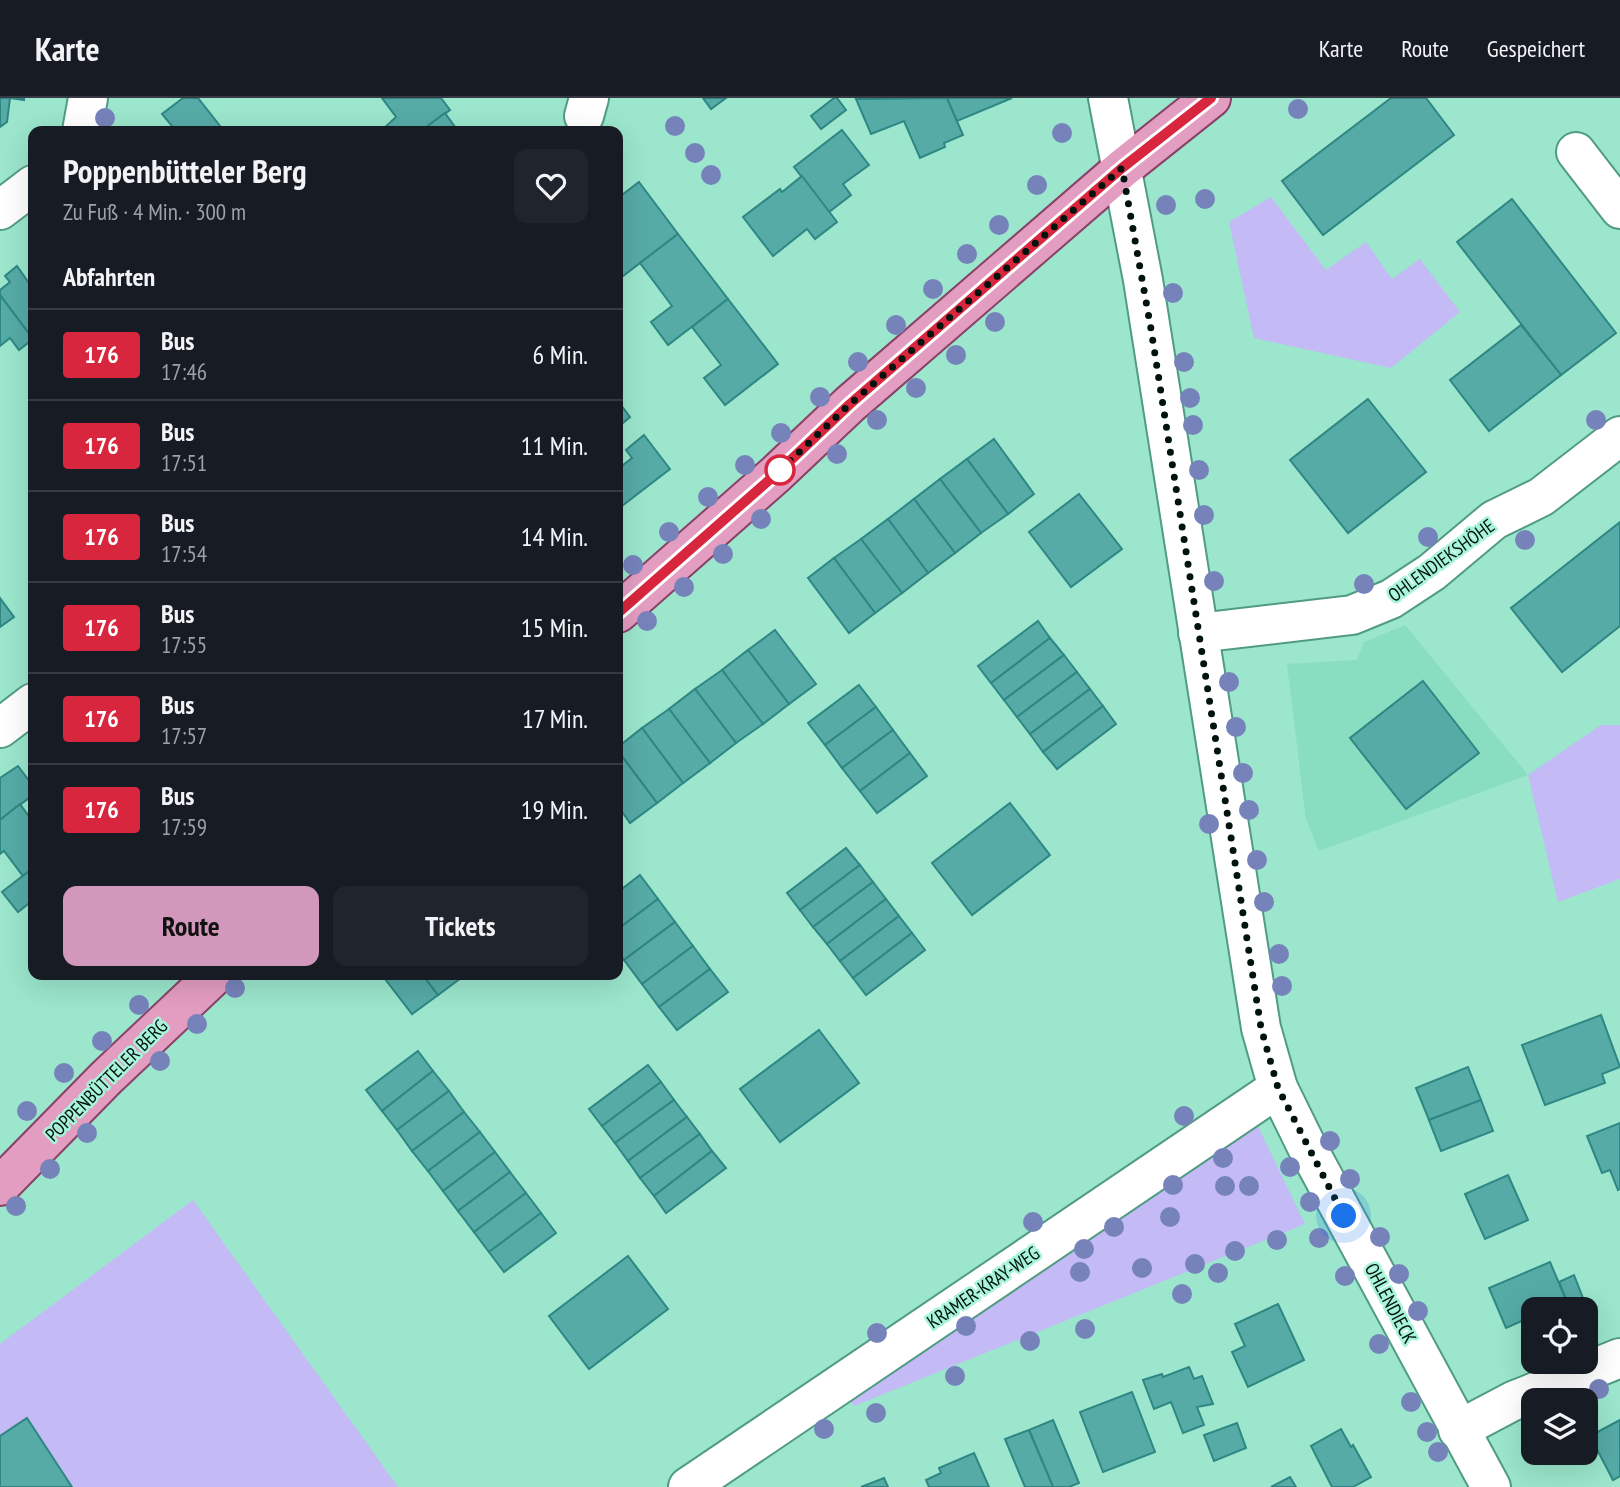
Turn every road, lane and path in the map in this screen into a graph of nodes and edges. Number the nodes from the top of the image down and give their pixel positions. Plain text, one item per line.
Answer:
1 (88, 98) edge
2 (1108, 98) edge
3 (1211, 98) edge
4 (83, 126) edge
5 (1576, 152) dead end
6 (1122, 168) junction
7 (28, 189) edge
8 (0, 209) edge
9 (1620, 209) edge
10 (1620, 436) edge
11 (623, 609) edge
12 (1198, 633) junction
13 (28, 706) edge
14 (0, 729) edge
15 (210, 980) edge
16 (1278, 1088) junction
17 (0, 1186) edge
18 (1620, 1358) edge
19 (1458, 1430) junction
20 (688, 1487) edge
21 (1491, 1487) edge

1 - 4 street
2 - 6 street, OHLENDIECK
3 - 6 main road
5 - 9 street
6 - 11 main road
6 - 12 street, OHLENDIECK
7 - 8 street
10 - 12 street, OHLENDIEKSHÖHE
12 - 16 street, OHLENDIECK
13 - 14 street
15 - 17 main road, POPPENBÜTTELER BERG
16 - 19 street, OHLENDIECK
16 - 20 street, KRAMER-KRAY-WEG
18 - 19 street
19 - 21 street, OHLENDIECK

